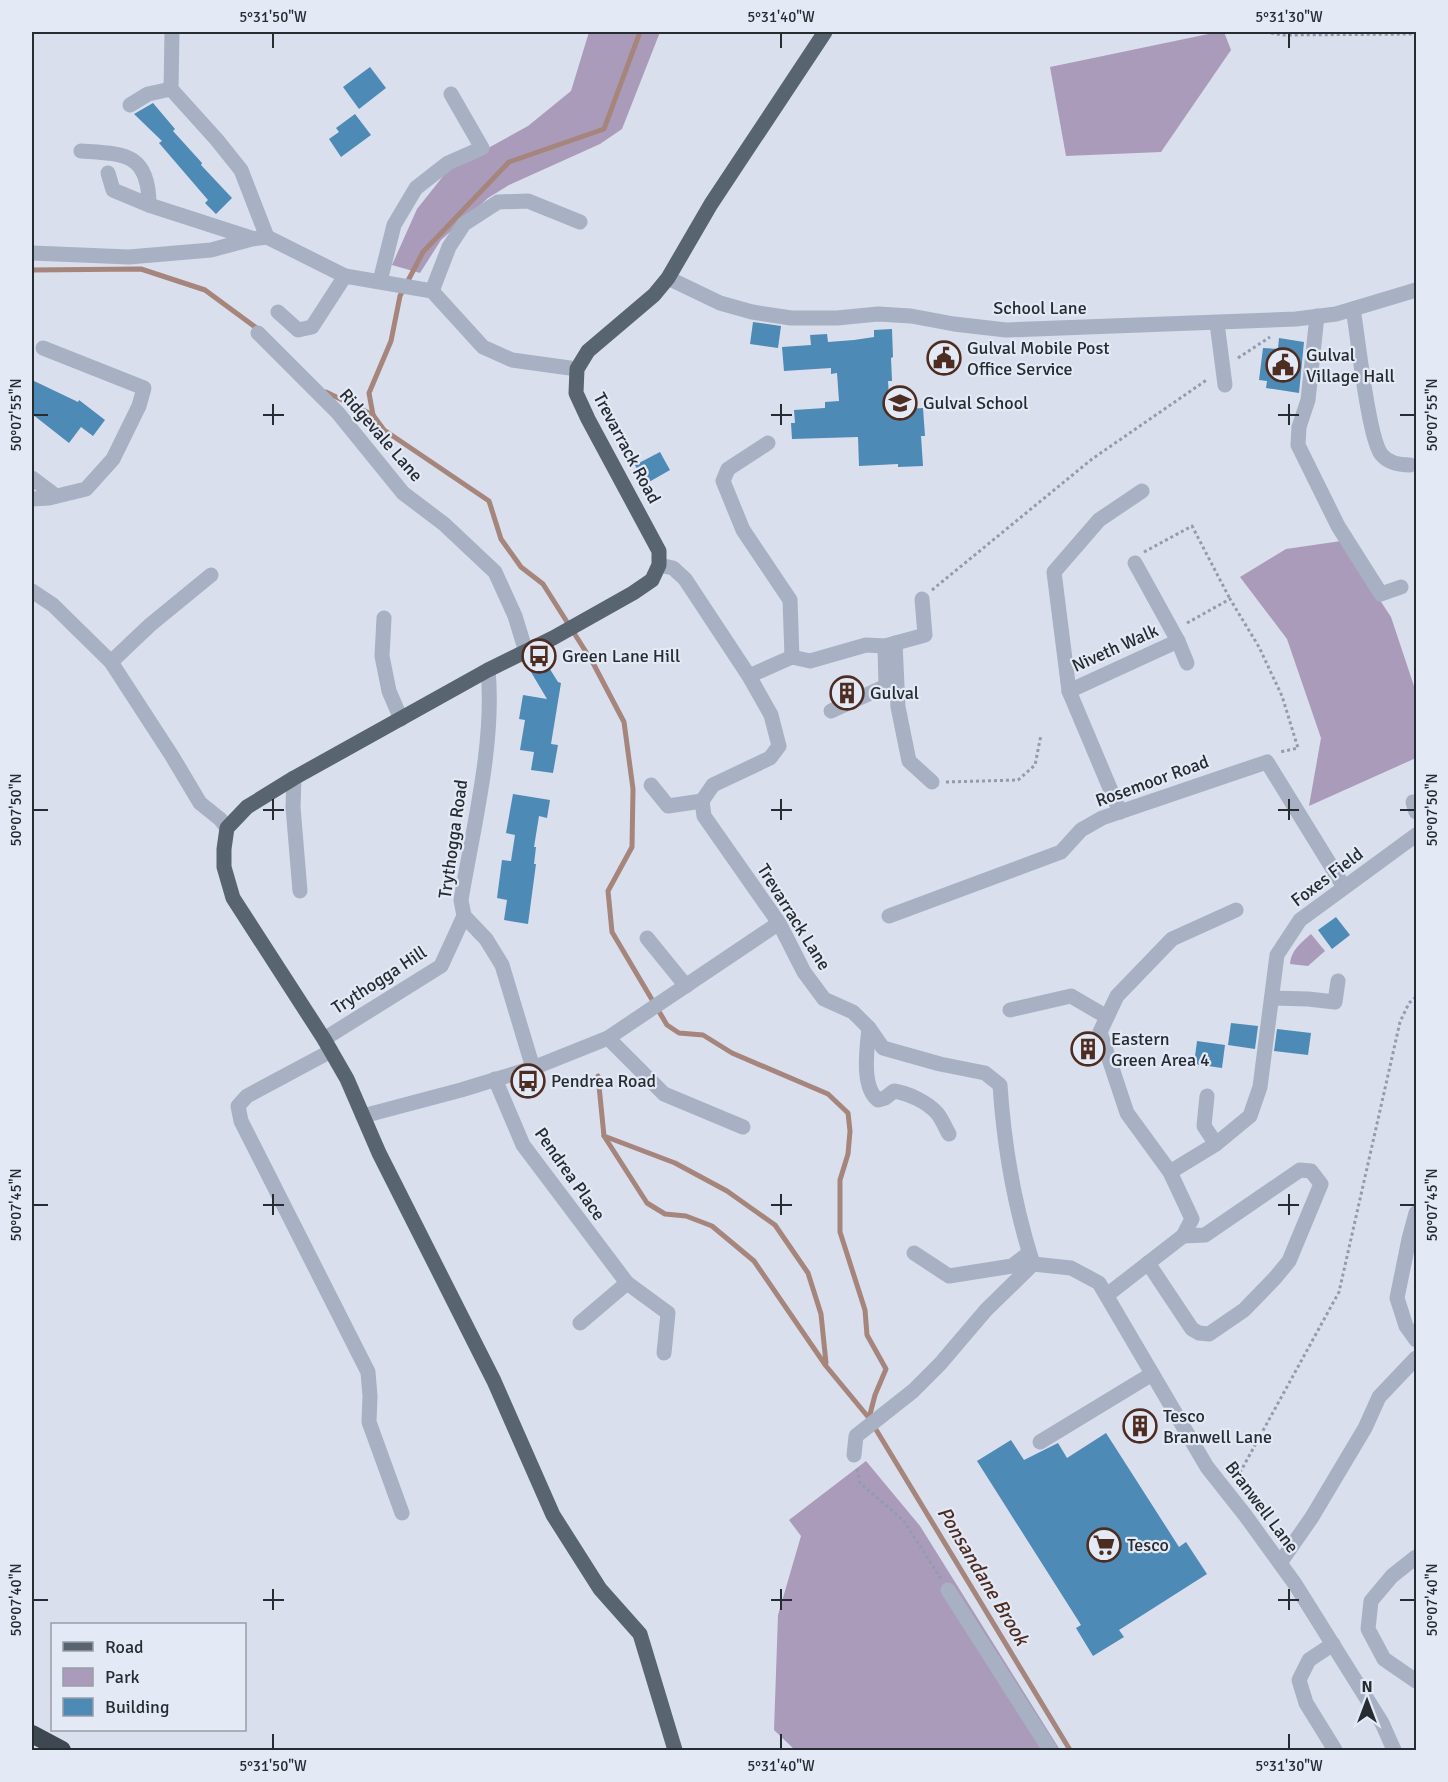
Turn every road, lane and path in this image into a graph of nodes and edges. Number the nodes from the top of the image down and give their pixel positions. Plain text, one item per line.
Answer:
1 (172, 32) edge
2 (825, 32) edge
3 (1265, 32) edge
4 (1416, 34) edge
5 (171, 89) junction
6 (451, 94) dead end
7 (130, 105) dead end
8 (81, 151) dead end
9 (108, 173) dead end
10 (149, 205) junction
11 (580, 222) dead end
12 (260, 238) junction
13 (32, 253) edge
14 (345, 276) junction
15 (668, 278) junction
16 (380, 281) junction
17 (428, 290) junction
18 (1416, 290) edge
19 (1353, 309) junction
20 (278, 312) dead end
21 (1317, 316) junction
22 (1296, 319) junction
23 (1217, 323) junction
24 (258, 333) dead end
25 (43, 348) dead end
26 (577, 369) junction
27 (1223, 369) junction
28 (1225, 385) dead end
29 (768, 443) dead end
30 (1410, 465) dead end
31 (32, 478) edge
32 (1142, 491) dead end
33 (56, 496) junction
34 (32, 499) edge
35 (1135, 564) joint
36 (659, 565) junction
37 (211, 575) dead end
38 (1401, 587) dead end
39 (32, 591) edge
40 (922, 598) joint
41 (1230, 598) junction
42 (384, 618) dead end
43 (1175, 636) junction
44 (890, 645) junction
45 (526, 652) junction
46 (792, 657) junction
47 (111, 662) junction
48 (1187, 663) dead end
49 (488, 670) junction
50 (749, 676) junction
51 (1069, 691) junction
52 (831, 711) dead end
53 (401, 718) junction
54 (1041, 735) dead end
55 (1267, 762) junction
56 (294, 778) junction
57 (932, 782) joint
58 (651, 785) dead end
59 (702, 801) junction
60 (1120, 812) junction
61 (227, 828) junction
62 (1416, 835) edge
63 (1344, 887) junction
64 (300, 891) dead end
65 (1236, 910) dead end
66 (464, 916) junction
67 (889, 916) dead end
68 (779, 923) junction
69 (647, 938) dead end
70 (1338, 981) dead end
71 (686, 986) junction
72 (1416, 997) edge
73 (1272, 998) junction
74 (1010, 1010) dead end
75 (1107, 1017) junction
76 (868, 1028) junction
77 (608, 1038) junction
78 (328, 1045) junction
79 (533, 1068) junction
80 (495, 1080) junction
81 (1207, 1096) dead end
82 (363, 1116) junction
83 (744, 1127) dead end
84 (949, 1134) dead end
85 (1216, 1144) junction
86 (1170, 1172) junction
87 (1416, 1213) edge
88 (1183, 1236) junction
89 (914, 1253) dead end
90 (1031, 1258) junction
91 (1148, 1263) junction
92 (627, 1283) junction
93 (1107, 1295) junction
94 (580, 1323) dead end
95 (1416, 1340) edge
96 (664, 1353) dead end
97 (1416, 1358) edge
98 (1152, 1374) junction
99 (1040, 1442) dead end
100 (854, 1455) joint
101 (1228, 1494) junction
102 (402, 1513) dead end
103 (1416, 1557) edge
104 (1280, 1563) junction
105 (948, 1590) joint
106 (1333, 1644) junction
107 (1416, 1681) edge
108 (32, 1734) edge
109 (62, 1750) edge
110 (675, 1750) edge
111 (1050, 1750) edge
112 (1335, 1750) edge
113 (1394, 1750) edge

1 - 5 street
2 - 15 main road
3 - 4 path
5 - 7 street
5 - 12 street
6 - 16 street
8 - 10 street
9 - 10 street
10 - 12 street
11 - 17 street
12 - 13 street
12 - 14 street
14 - 16 street
14 - 20 street
15 - 23 street, School Lane
15 - 26 main road
16 - 17 street
17 - 26 street
18 - 19 street, School Lane
19 - 21 street, School Lane
19 - 30 street
21 - 22 street, School Lane
21 - 38 street
22 - 23 street, School Lane
22 - 27 path
23 - 27 street
24 - 45 street, Ridgevale Lane
25 - 33 street
26 - 36 main road, Trevarrack Road
27 - 28 street
27 - 40 path
29 - 46 street
31 - 33 street
32 - 51 street
33 - 34 street
35 - 41 path
35 - 43 street, Niveth Walk
36 - 45 main road
36 - 50 street
37 - 47 street
39 - 47 street
40 - 44 street
41 - 43 path
41 - 55 path
42 - 53 street
43 - 48 street, Niveth Walk
43 - 51 street, Niveth Walk
44 - 46 street
44 - 52 street
44 - 57 street
45 - 49 main road
46 - 50 street
47 - 61 street
49 - 53 main road
49 - 66 street, Trythogga Road
50 - 59 street
51 - 60 street
53 - 56 main road
54 - 57 path
55 - 60 street, Rosemoor Road
55 - 63 street
56 - 61 main road
56 - 64 street
58 - 59 street
59 - 68 street, Trevarrack Lane
60 - 67 street, Rosemoor Road
61 - 78 main road
62 - 63 street, Foxes Field
63 - 73 street, Foxes Field
65 - 75 street
66 - 78 street, Trythogga Hill
66 - 79 street, Trythogga Road
68 - 71 street
68 - 76 street, Trevarrack Lane
69 - 71 street
70 - 73 street
71 - 77 street
72 - 101 path
73 - 85 street, Foxes Field
74 - 75 street
75 - 86 street
76 - 84 street
76 - 90 street, Trevarrack Lane
77 - 79 street
77 - 83 street
78 - 82 main road
78 - 102 street, Trythogga Hill
79 - 80 street
80 - 82 street
80 - 92 street, Pendrea Place
81 - 85 street
82 - 110 main road
85 - 86 street, Foxes Field
86 - 88 street
87 - 95 street
88 - 91 street
88 - 91 street
89 - 90 street
90 - 93 street, Branwell Lane
90 - 100 street
91 - 93 street
92 - 94 street
92 - 96 street, Pendrea Place
93 - 98 street, Branwell Lane
97 - 104 street
98 - 99 street
98 - 101 street, Branwell Lane
100 - 105 path
101 - 104 street, Branwell Lane
103 - 107 street
104 - 106 street, Branwell Lane
105 - 111 street
106 - 112 street
106 - 113 street, Branwell Lane
108 - 109 highway

